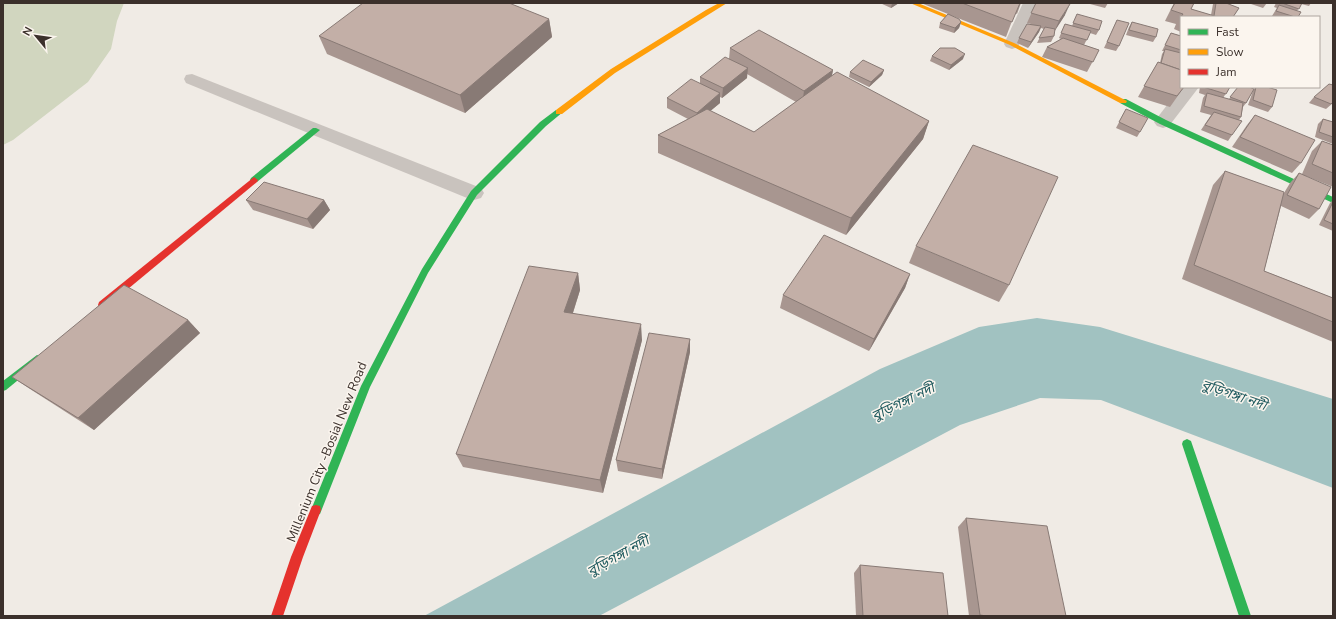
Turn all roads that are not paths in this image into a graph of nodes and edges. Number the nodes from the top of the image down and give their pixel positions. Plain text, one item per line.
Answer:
1 (724, 3) edge
2 (912, 3) edge
3 (1031, 3) edge
4 (1012, 44) junction
5 (192, 79) dead end
6 (1189, 88) edge
7 (1163, 122) junction
8 (316, 130) junction
9 (474, 193) junction
10 (1333, 200) edge
11 (95, 311) edge
12 (46, 352) edge
13 (3, 387) edge
14 (1187, 444) dead end
15 (277, 616) edge
16 (1245, 616) edge

1 - 9 street, Millenium City -Bosial New Road
2 - 4 street
3 - 4 street
4 - 7 street
5 - 8 street
6 - 7 street
7 - 10 street
8 - 9 street
8 - 11 street
9 - 15 street, Millenium City -Bosial New Road
12 - 13 street
14 - 16 street

